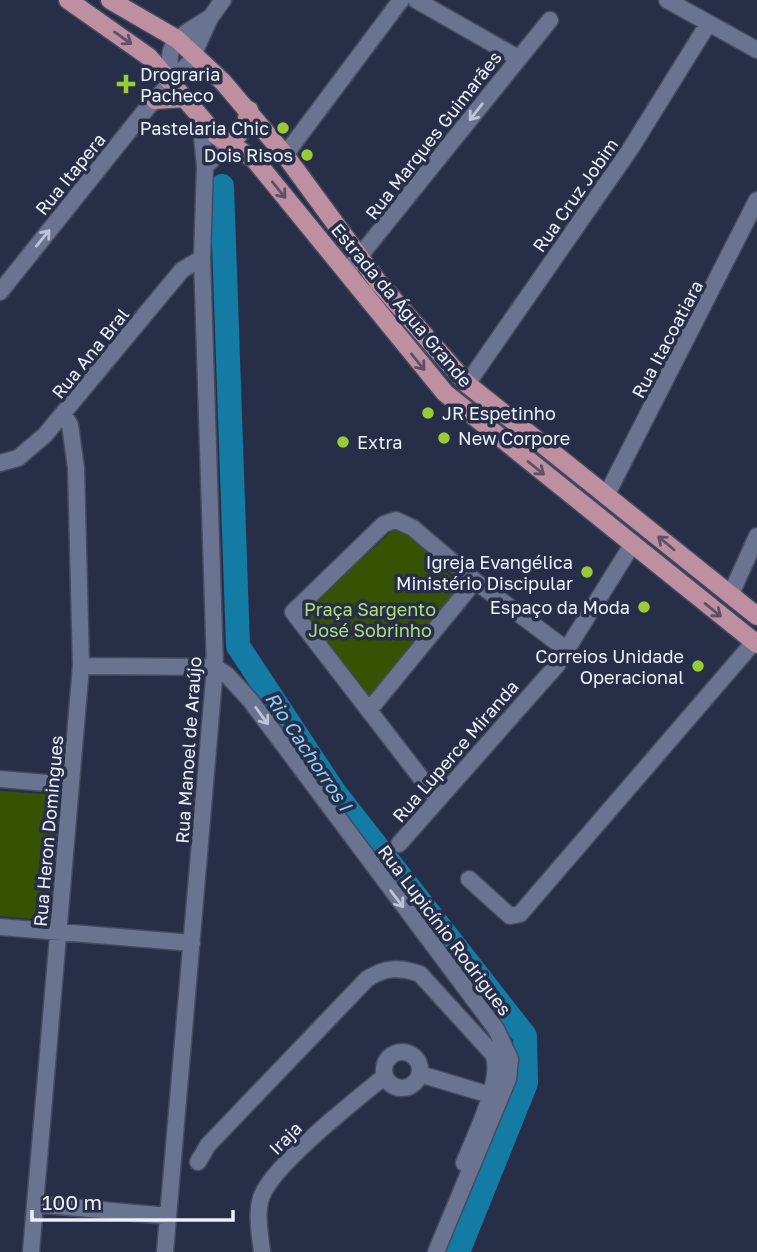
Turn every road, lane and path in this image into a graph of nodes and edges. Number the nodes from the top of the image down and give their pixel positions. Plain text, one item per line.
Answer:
1 (68, 0) edge
2 (110, 0) edge
3 (223, 0) edge
4 (401, 0) edge
5 (416, 0) edge
6 (667, 0) edge
7 (210, 18) junction
8 (550, 20) dead end
9 (708, 24) junction
10 (177, 39) junction
11 (757, 50) edge
12 (195, 53) junction
13 (518, 58) junction
14 (173, 82) junction
15 (184, 98) junction
16 (155, 100) junction
17 (249, 110) junction
18 (200, 117) junction
19 (230, 144) junction
20 (285, 155) junction
21 (205, 166) junction
22 (757, 200) edge
23 (361, 257) junction
24 (202, 258) junction
25 (346, 273) junction
26 (0, 292) edge
27 (407, 317) junction
28 (392, 329) junction
29 (467, 384) junction
30 (64, 415) junction
31 (0, 463) edge
32 (607, 494) junction
33 (757, 536) edge
34 (632, 545) junction
35 (475, 581) junction
36 (730, 596) junction
37 (757, 616) edge
38 (755, 643) edge
39 (567, 650) junction
40 (81, 666) junction
41 (215, 667) junction
42 (370, 709) junction
43 (0, 779) edge
44 (70, 785) junction
45 (438, 800) junction
46 (399, 844) dead end
47 (469, 879) dead end
48 (0, 927) edge
49 (58, 931) junction
50 (192, 943) junction
51 (420, 1074) junction
52 (385, 1076) junction
53 (490, 1095) junction
54 (198, 1162) dead end
55 (35, 1204) junction
56 (169, 1216) junction
57 (31, 1252) edge
58 (165, 1252) edge
59 (262, 1252) edge
60 (434, 1252) edge

1 -> 14 main road, Estrada da Água Grande
2 - 10 main road, Estrada da Água Grande
3 - 7 street
4 - 20 street
5 - 13 street
6 - 9 street
7 - 10 street
7 - 12 street, Rua Itapera
8 - 13 street, Rua Marques Guimarães
9 - 11 street
9 - 29 street, Rua Cruz Jobim
10 - 12 main road, Estrada da Água Grande
10 - 14 street
12 - 14 street, Rua Itapera
12 - 17 main road, Estrada da Água Grande
13 -> 23 street, Rua Marques Guimarães
14 - 15 main road, Estrada da Água Grande
14 - 16 street, Rua Itapera
15 - 16 main road
15 - 18 main road, Estrada da Água Grande
26 -> 16 street, Rua Itapera
17 - 19 main road
17 - 20 main road, Estrada da Água Grande
18 - 19 main road, Estrada da Água Grande
18 - 21 street, Rua Manoel de Araújo
19 - 21 street
19 -> 25 main road, Estrada da Água Grande
20 - 23 main road, Estrada da Água Grande
21 - 24 street, Rua Manoel de Araújo
22 - 32 street, Rua Itacoatiara
23 - 25 street, Rua Marques Guimarães
23 - 27 main road, Estrada da Água Grande
24 - 30 street, Rua Ana Bral
24 - 41 street, Rua Manoel de Araújo
25 - 28 main road, Estrada da Água Grande
27 - 28 main road
27 - 29 main road, Estrada da Água Grande
28 -> 34 main road, Estrada da Água Grande
29 - 32 main road, Estrada da Água Grande
30 - 31 street, Rua Ana Bral
30 - 40 street, Rua Heron Domingues
36 -> 32 main road, Estrada da Água Grande
33 - 36 street
34 -> 38 main road, Estrada da Água Grande
34 - 39 street, Rua Luperce Miranda
35 - 39 street
35 - 42 street
35 - 42 street
36 - 37 main road, Estrada da Água Grande
38 - 47 street
39 - 45 street, Rua Luperce Miranda
40 - 41 street
40 - 44 street, Rua Heron Domingues
41 - 50 street, Rua Manoel de Araújo
41 -> 60 street, Rua Lupicínio Rodrigues
42 - 45 street
43 - 44 street
44 - 49 street, Rua Heron Domingues
45 - 46 street, Rua Luperce Miranda
48 - 49 street
49 - 50 street
49 - 55 street, Rua Heron Domingues
50 - 56 street, Rua Manoel de Araújo
51 - 52 street
51 - 52 street
51 - 53 street
52 - 59 street, Iraja
53 - 54 street
53 - 60 street
55 - 56 street
55 - 57 street, Rua Heron Domingues
56 - 58 street, Rua Manoel de Araújo

